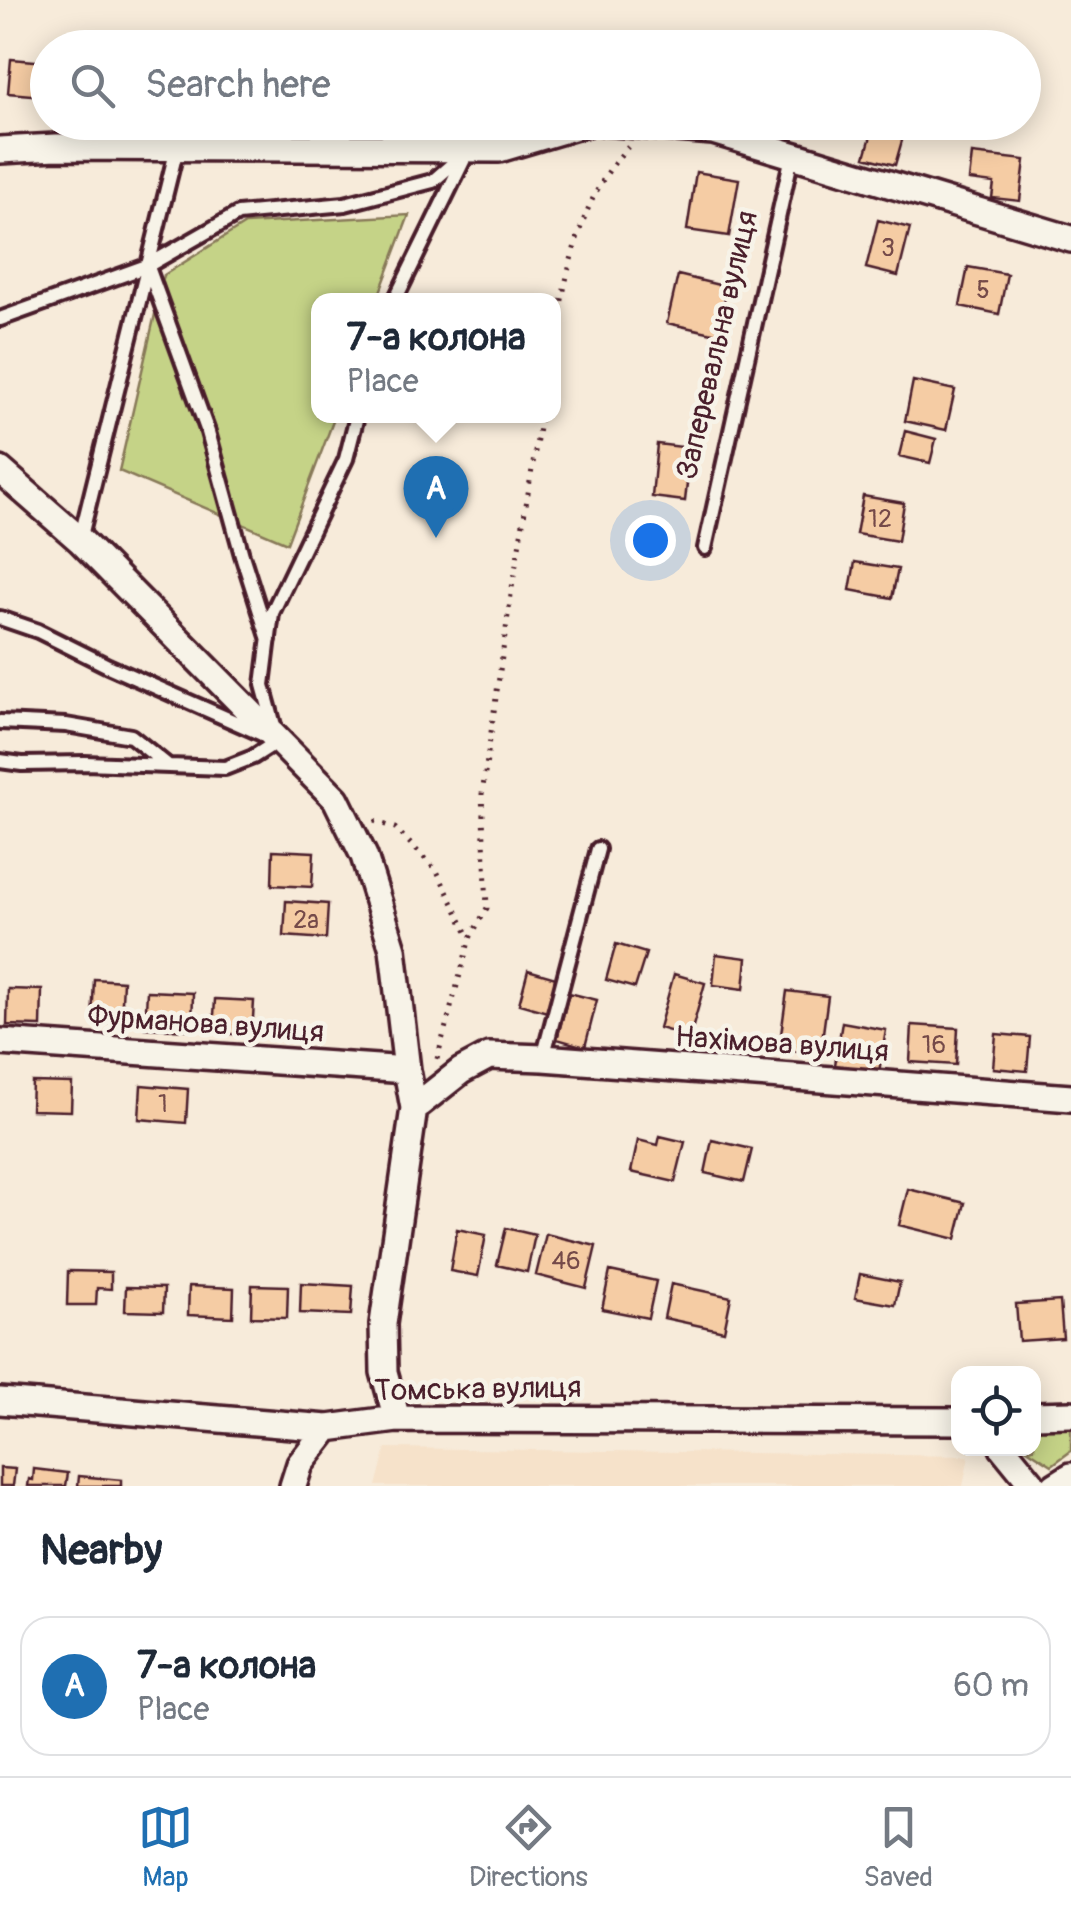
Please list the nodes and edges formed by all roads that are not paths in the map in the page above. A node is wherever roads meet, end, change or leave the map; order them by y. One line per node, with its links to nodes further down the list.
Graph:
1 (527, 140): 4 (street)
2 (741, 140): 6 (street)
3 (177, 148): 4 (street); 5 (street); 8 (lane)
4 (469, 148): 8 (lane); 9 (lane)
5 (0, 150)
6 (792, 156): 7 (street); 14 (lane, Заперевальна вулиця)
7 (1071, 239)
8 (148, 266): 10 (lane); 13 (lane); 16 (lane)
9 (399, 293)
10 (0, 319)
11 (355, 423): 16 (lane)
12 (0, 470): 13 (street)
13 (80, 540): 18 (street)
14 (704, 548)
15 (0, 618): 18 (lane)
16 (269, 640): 18 (lane)
17 (0, 722): 20 (lane)
18 (278, 741): 20 (lane); 24 (street)
19 (0, 761): 20 (lane)
20 (167, 765)
21 (598, 850): 23 (lane)
22 (0, 1042): 24 (street, Фурманова вулиця)
23 (543, 1058): 25 (street, Нахімова вулиця); 26 (street, Нахімова вулиця)
24 (407, 1070): 26 (street)
25 (1071, 1098)
26 (414, 1108): 30 (street)
27 (0, 1401): 32 (street, Томська вулиця)
28 (1071, 1414): 29 (street)
29 (1041, 1415)
30 (397, 1419): 31 (street, Томська вулиця); 32 (street, Томська вулиця)
31 (951, 1421)
32 (328, 1428): 35 (street)
33 (1010, 1456): 36 (street)
34 (1071, 1476): 37 (street)
35 (292, 1486)
36 (1034, 1486)
37 (1054, 1486)

